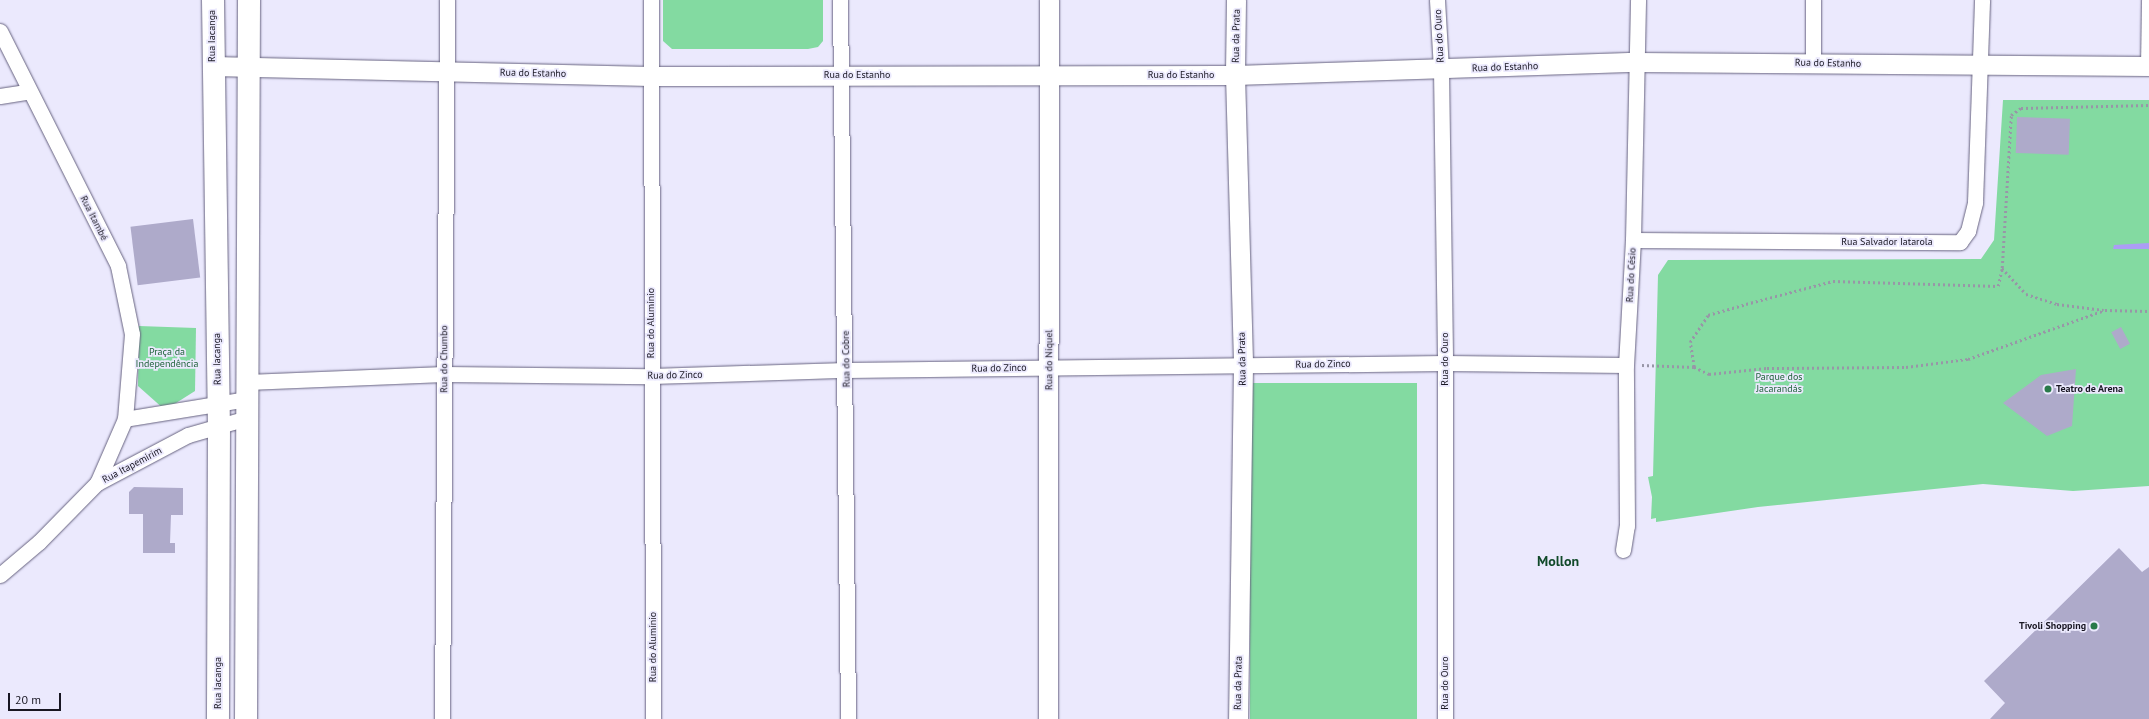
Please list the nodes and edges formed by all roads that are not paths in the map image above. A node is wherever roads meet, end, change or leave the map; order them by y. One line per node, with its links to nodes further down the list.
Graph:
1 (213, 0): 17 (main road, Rua Iacanga)
2 (249, 0): 18 (main road)
3 (447, 0): 21 (street, Rua do Chumbo)
4 (651, 0): 25 (street, Rua do Alumínio)
5 (840, 0): 23 (street, Rua do Cobre)
6 (1049, 0): 24 (street, Rua do Níquel)
7 (1236, 0): 22 (street, Rua da Prata)
8 (1437, 0): 20 (street, Rua do Ouro)
9 (1638, 0): 14 (street, Rua do Césio)
10 (1813, 0): 15 (street)
11 (1982, 0): 16 (street)
12 (2149, 0): 19 (street)
13 (0, 31): 26 (street, Rua Itambé)
14 (1636, 62): 15 (street, Rua do Estanho); 20 (street, Rua do Estanho); 28 (street, Rua do Césio)
15 (1813, 63): 16 (street, Rua do Estanho)
16 (1981, 65): 19 (street, Rua do Estanho); 28 (street, Rua Salvador Iatarola)
17 (212, 66): 18 (street, Rua do Estanho); 32 (main road, Rua Iacanga)
18 (248, 66): 21 (street, Rua do Estanho); 37 (main road)
19 (2148, 66)
20 (1441, 69): 22 (street, Rua do Estanho); 29 (street, Rua do Ouro)
21 (445, 71): 25 (street, Rua do Estanho); 35 (street, Rua do Chumbo)
22 (1235, 74): 24 (street, Rua do Estanho); 30 (street, Rua da Prata)
23 (839, 75): 24 (street, Rua do Estanho); 25 (street, Rua do Estanho); 34 (street, Rua do Cobre)
24 (1049, 75): 33 (street, Rua do Níquel)
25 (650, 76): 36 (street, Rua do Alumínio)
26 (30, 91): 27 (street); 39 (street, Rua Itambé)
27 (0, 96)
28 (1633, 240): 31 (street, Rua do Césio)
29 (1445, 362): 30 (street, Rua do Zinco); 31 (street, Rua do Zinco); 50 (street, Rua do Ouro)
30 (1242, 365): 33 (street, Rua do Zinco); 49 (street, Rua da Prata)
31 (1626, 365): 41 (street, Rua do Césio)
32 (218, 368): 37 (main road); 38 (main road, Rua Iacanga)
33 (1049, 368): 34 (street, Rua do Zinco); 48 (street, Rua do Níquel)
34 (846, 370): 36 (street, Rua do Zinco); 47 (street, Rua do Cobre)
35 (444, 374): 36 (street, Rua do Zinco); 37 (street, Rua Itapemirim); 45 (street, Rua do Chumbo)
36 (651, 376): 46 (street, Rua do Alumínio)
37 (247, 400): 38 (street, Rua Itapemirim); 38 (street, Rua Itapemirim); 44 (main road)
38 (218, 416): 39 (street, Rua Itapemirim); 40 (street, Rua Itapemirim); 43 (main road, Rua Iacanga)
39 (125, 419): 40 (street, Rua Itambé)
40 (97, 483): 42 (street, Rua Itapemirim)
41 (1623, 550)
42 (0, 575)
43 (218, 719)
44 (246, 719)
45 (442, 719)
46 (653, 719)
47 (848, 719)
48 (1048, 719)
49 (1238, 719)
50 (1445, 719)

